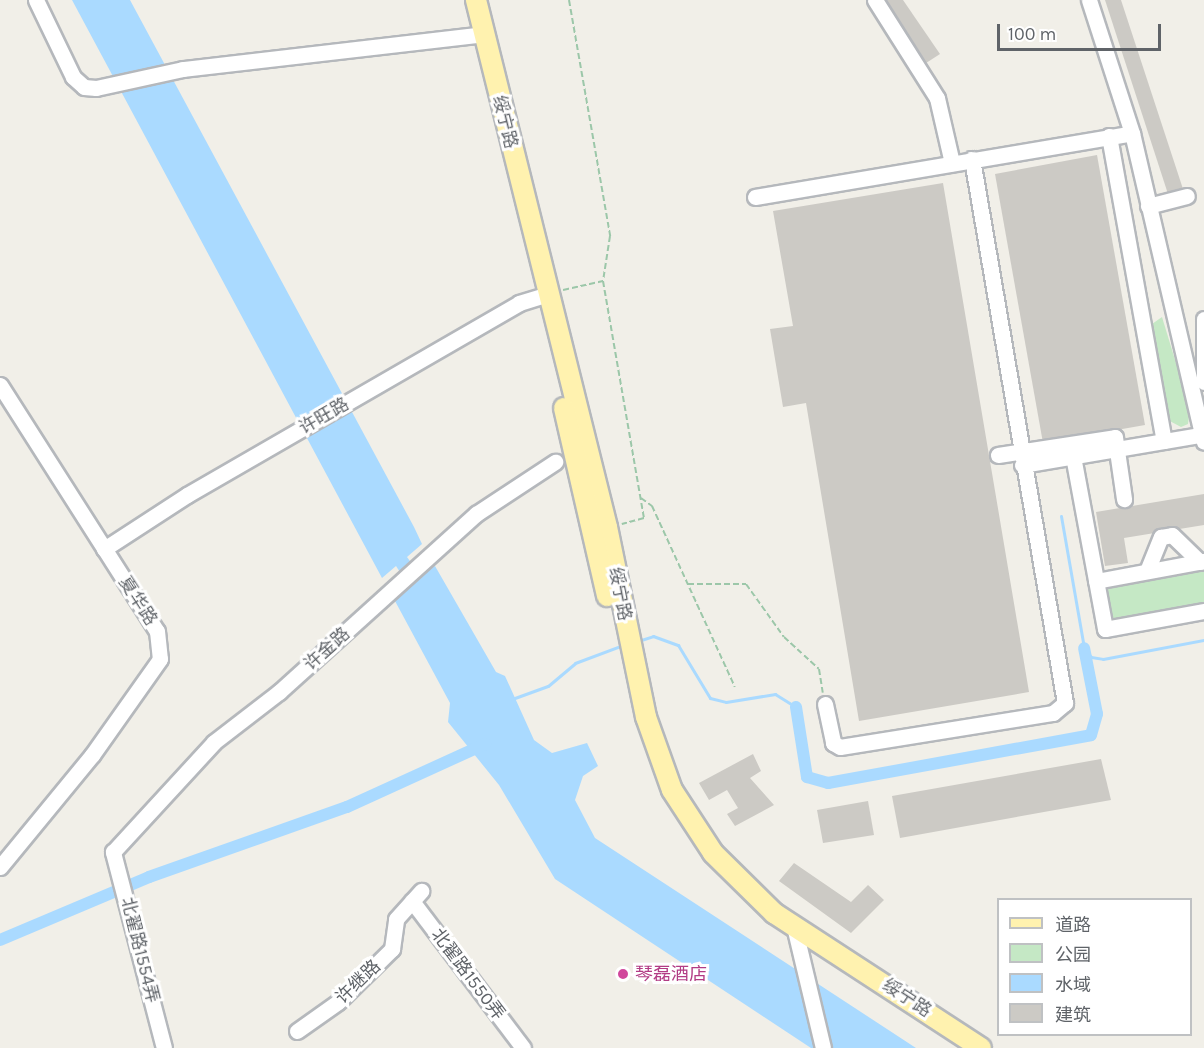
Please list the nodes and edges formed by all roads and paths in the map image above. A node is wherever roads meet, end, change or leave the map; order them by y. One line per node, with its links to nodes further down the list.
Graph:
1 (36, 0): 7 (street)
2 (465, 0): 7 (main road, 绥宁路)
3 (476, 0): 7 (main road, 绥宁路)
4 (569, 0): 15 (path)
5 (875, 0): 11 (street)
6 (1089, 0): 8 (street)
7 (478, 35): 16 (main road, 绥宁路)
8 (1132, 133): 9 (street); 14 (street)
9 (1109, 136): 10 (street); 21 (street)
10 (972, 159): 11 (street); 25 (street)
11 (952, 163): 13 (street)
12 (1187, 196): 14 (street)
13 (755, 197)
14 (1148, 206): 20 (street)
15 (603, 281): 16 (path); 27 (path)
16 (543, 295): 29 (main road, 绥宁路); 30 (street, 许旺路); 36 (main road, 绥宁路)
17 (1204, 319): 18 (street)
18 (1204, 382)
19 (0, 385): 30 (street, 夏华路)
20 (1202, 439): 21 (street)
21 (1164, 441): 22 (street)
22 (1117, 449): 24 (street); 25 (street); 28 (street)
23 (998, 456): 25 (street)
24 (1073, 456): 25 (street); 33 (street)
25 (1021, 458): 38 (street)
26 (555, 462): 39 (street, 许金路)
27 (640, 497): 29 (path); 34 (path)
28 (1124, 499)
29 (607, 527): 36 (main road, 绥宁路)
30 (105, 549): 40 (street, 夏华路)
31 (1202, 562): 32 (street); 32 (street)
32 (1147, 571): 33 (street)
33 (1096, 581): 35 (street)
34 (688, 584): 37 (path); 38 (path)
35 (1204, 611)
36 (617, 616): 42 (main road, 绥宁路)
37 (735, 687)
38 (825, 704)
39 (113, 852): 44 (street, 北翟路1554弄)
40 (0, 867)
41 (416, 896): 43 (street, 许继路); 45 (street, 北翟路1550弄)
42 (795, 934): 46 (street); 47 (main road, 绥宁路); 48 (main road, 绥宁路)
43 (297, 1031)
44 (164, 1048)
45 (523, 1048)
46 (823, 1048)
47 (963, 1048)
48 (981, 1048)

